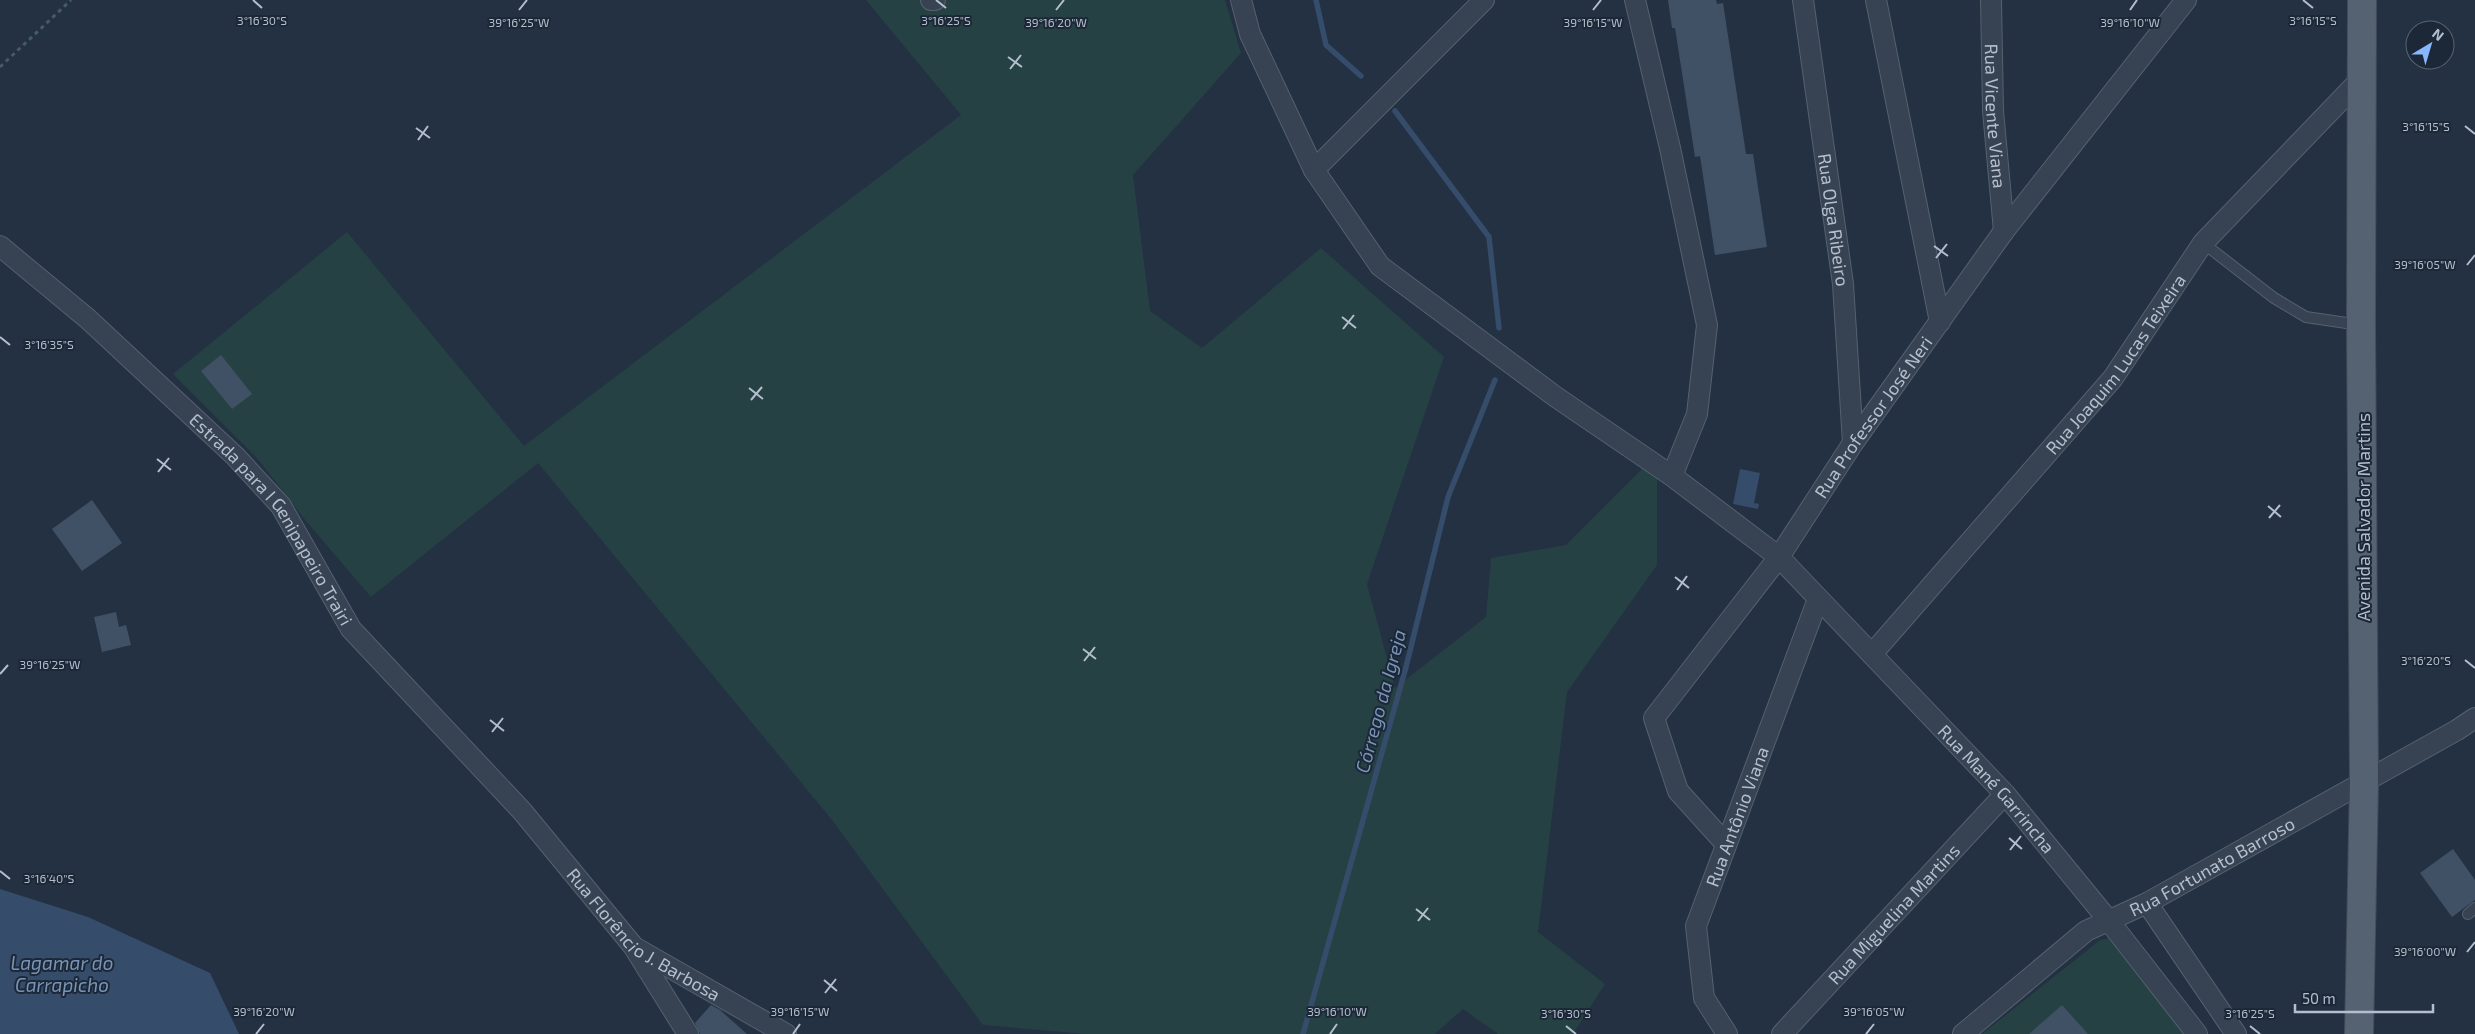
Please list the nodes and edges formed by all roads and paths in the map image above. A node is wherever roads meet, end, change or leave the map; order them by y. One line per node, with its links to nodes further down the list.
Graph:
1 (71, 0): 12 (path)
2 (931, 0): 3 (street)
3 (935, 0)
4 (1241, 0): 14 (street, Rua Mané Garrincha)
5 (1484, 0): 14 (street)
6 (1635, 0): 21 (street)
7 (1804, 0): 20 (street, Rua Olga Ribeiro)
8 (1876, 0): 18 (street)
9 (1991, 0): 15 (street, Rua Vicente Viana)
10 (2186, 0): 15 (street, Rua Professor José Neri)
11 (2362, 0): 13 (main road, Avenida Salvador Martins)
12 (0, 67)
13 (2362, 78): 16 (street, Rua Joaquim Lucas Teixeira); 19 (main road, Avenida Salvador Martins)
14 (1314, 170): 21 (street, Rua Mané Garrincha)
15 (2004, 231): 18 (street, Rua Professor José Neri)
16 (2203, 243): 19 (lane); 24 (street, Rua Joaquim Lucas Teixeira)
17 (0, 246): 28 (street, Estrada para I Genipapeiro Trairi)
18 (1940, 322): 20 (street, Rua Professor José Neri)
19 (2361, 325): 26 (main road, Avenida Salvador Martins)
20 (1853, 443): 22 (street, Rua Professor José Neri)
21 (1672, 476): 22 (street, Rua Mané Garrincha)
22 (1779, 557): 23 (street, Rua Mané Garrincha); 29 (street, Rua Professor José Neri)
23 (1818, 599): 24 (street, Rua Mané Garrincha); 29 (street, Rua Antônio Viana)
24 (1872, 654): 27 (street, Rua Mané Garrincha)
25 (2475, 718): 26 (street, Rua Fortunato Barroso)
26 (2364, 782): 30 (street, Rua Fortunato Barroso); 40 (main road, Avenida Salvador Martins)
27 (2004, 794): 31 (street, Rua Mané Garrincha); 36 (street, Rua Miguelina Martins)
28 (522, 811): 32 (street, Rua Florêncio J. Barbosa)
29 (1726, 844): 35 (street, Rua Antônio Viana)
30 (2147, 903): 31 (street, Rua Fortunato Barroso); 39 (street)
31 (2109, 921): 37 (street, Rua Fortunato Barroso); 38 (street, Rua Mané Garrincha)
32 (634, 947): 33 (street); 34 (street, Rua Florêncio J. Barbosa)
33 (688, 1034)
34 (786, 1034)
35 (1727, 1034)
36 (1782, 1034)
37 (1963, 1034)
38 (2198, 1034)
39 (2236, 1034)
40 (2359, 1034)

